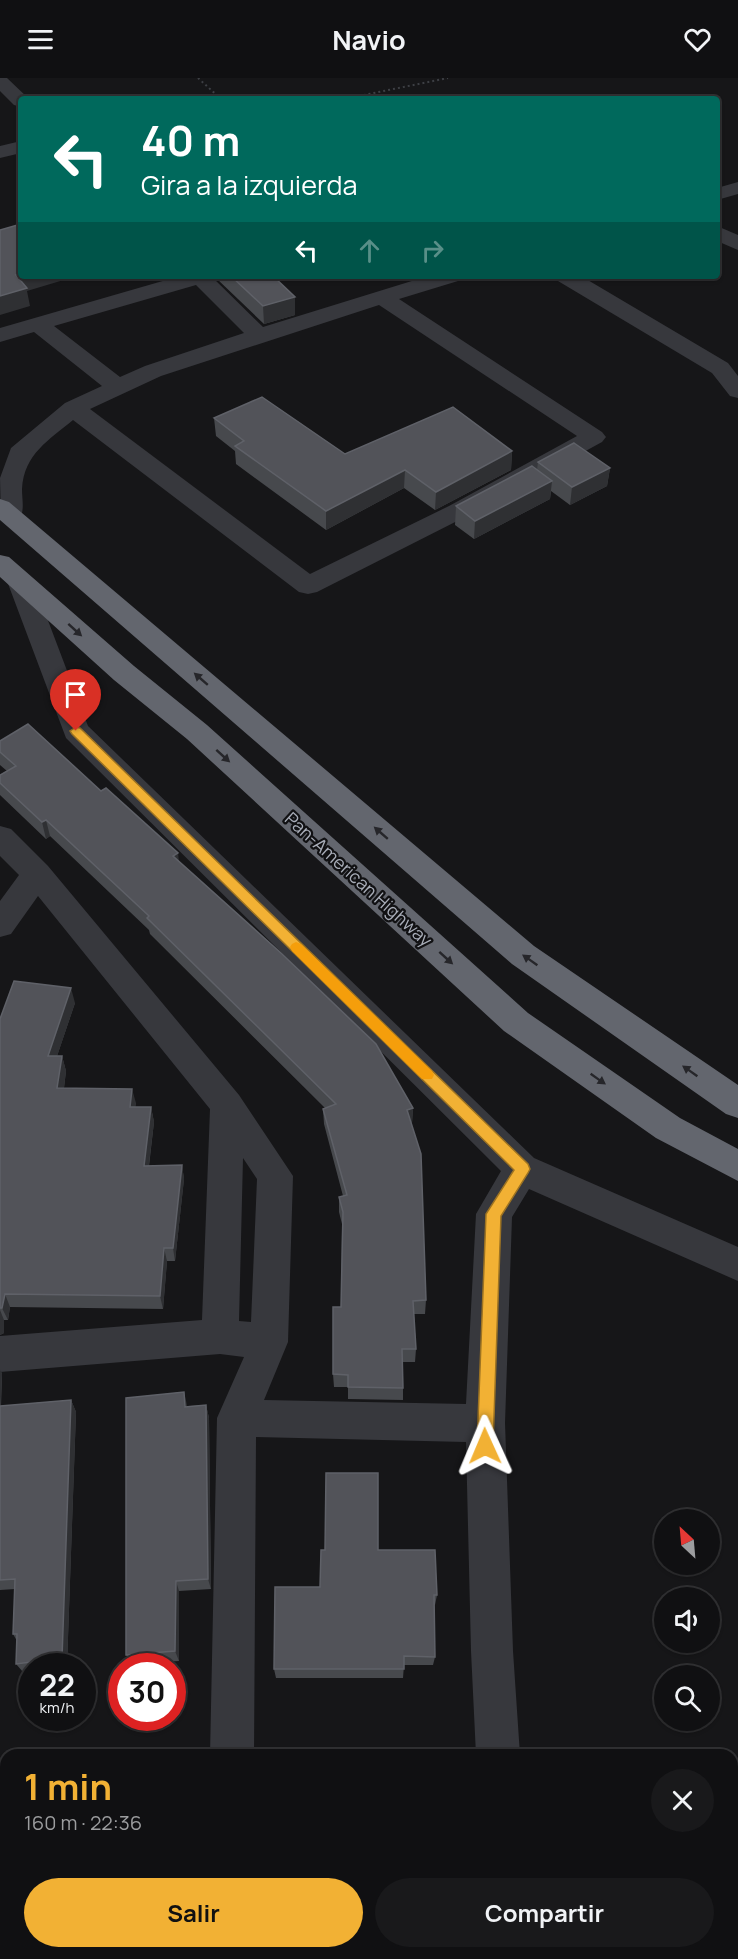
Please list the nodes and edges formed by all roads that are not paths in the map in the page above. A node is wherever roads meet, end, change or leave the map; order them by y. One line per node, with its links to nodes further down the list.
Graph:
1 (0, 81): 2 (street)
2 (18, 98)
3 (18, 148): 4 (street)
4 (0, 152)
5 (738, 188): 6 (street)
6 (720, 193)
7 (720, 234): 8 (street)
8 (738, 244)
9 (190, 279): 15 (street)
10 (203, 279): 17 (street)
11 (426, 279): 13 (street)
12 (571, 279): 19 (street)
13 (402, 282): 14 (street)
14 (382, 297): 17 (street); 20 (street)
15 (37, 324): 16 (street); 18 (street)
16 (0, 335)
17 (259, 335): 18 (street)
18 (118, 387): 20 (street)
19 (738, 391)
20 (73, 408): 21 (street)
21 (5, 511): 26 (highway, one-way to 21)
22 (10, 572): 28 (highway, Pan-American Highway, one-way to 28); 29 (street)
23 (0, 837): 24 (street)
24 (37, 874): 25 (street); 27 (street)
25 (0, 925)
26 (738, 1104)
27 (227, 1105): 31 (street); 32 (street)
28 (738, 1166)
29 (522, 1169): 30 (street); 35 (street)
30 (738, 1264)
31 (220, 1336): 32 (street); 33 (street)
32 (269, 1342): 34 (street)
33 (0, 1354)
34 (237, 1418): 35 (street); 36 (street)
35 (484, 1423): 37 (street)
36 (232, 1749)
37 (498, 1749)

